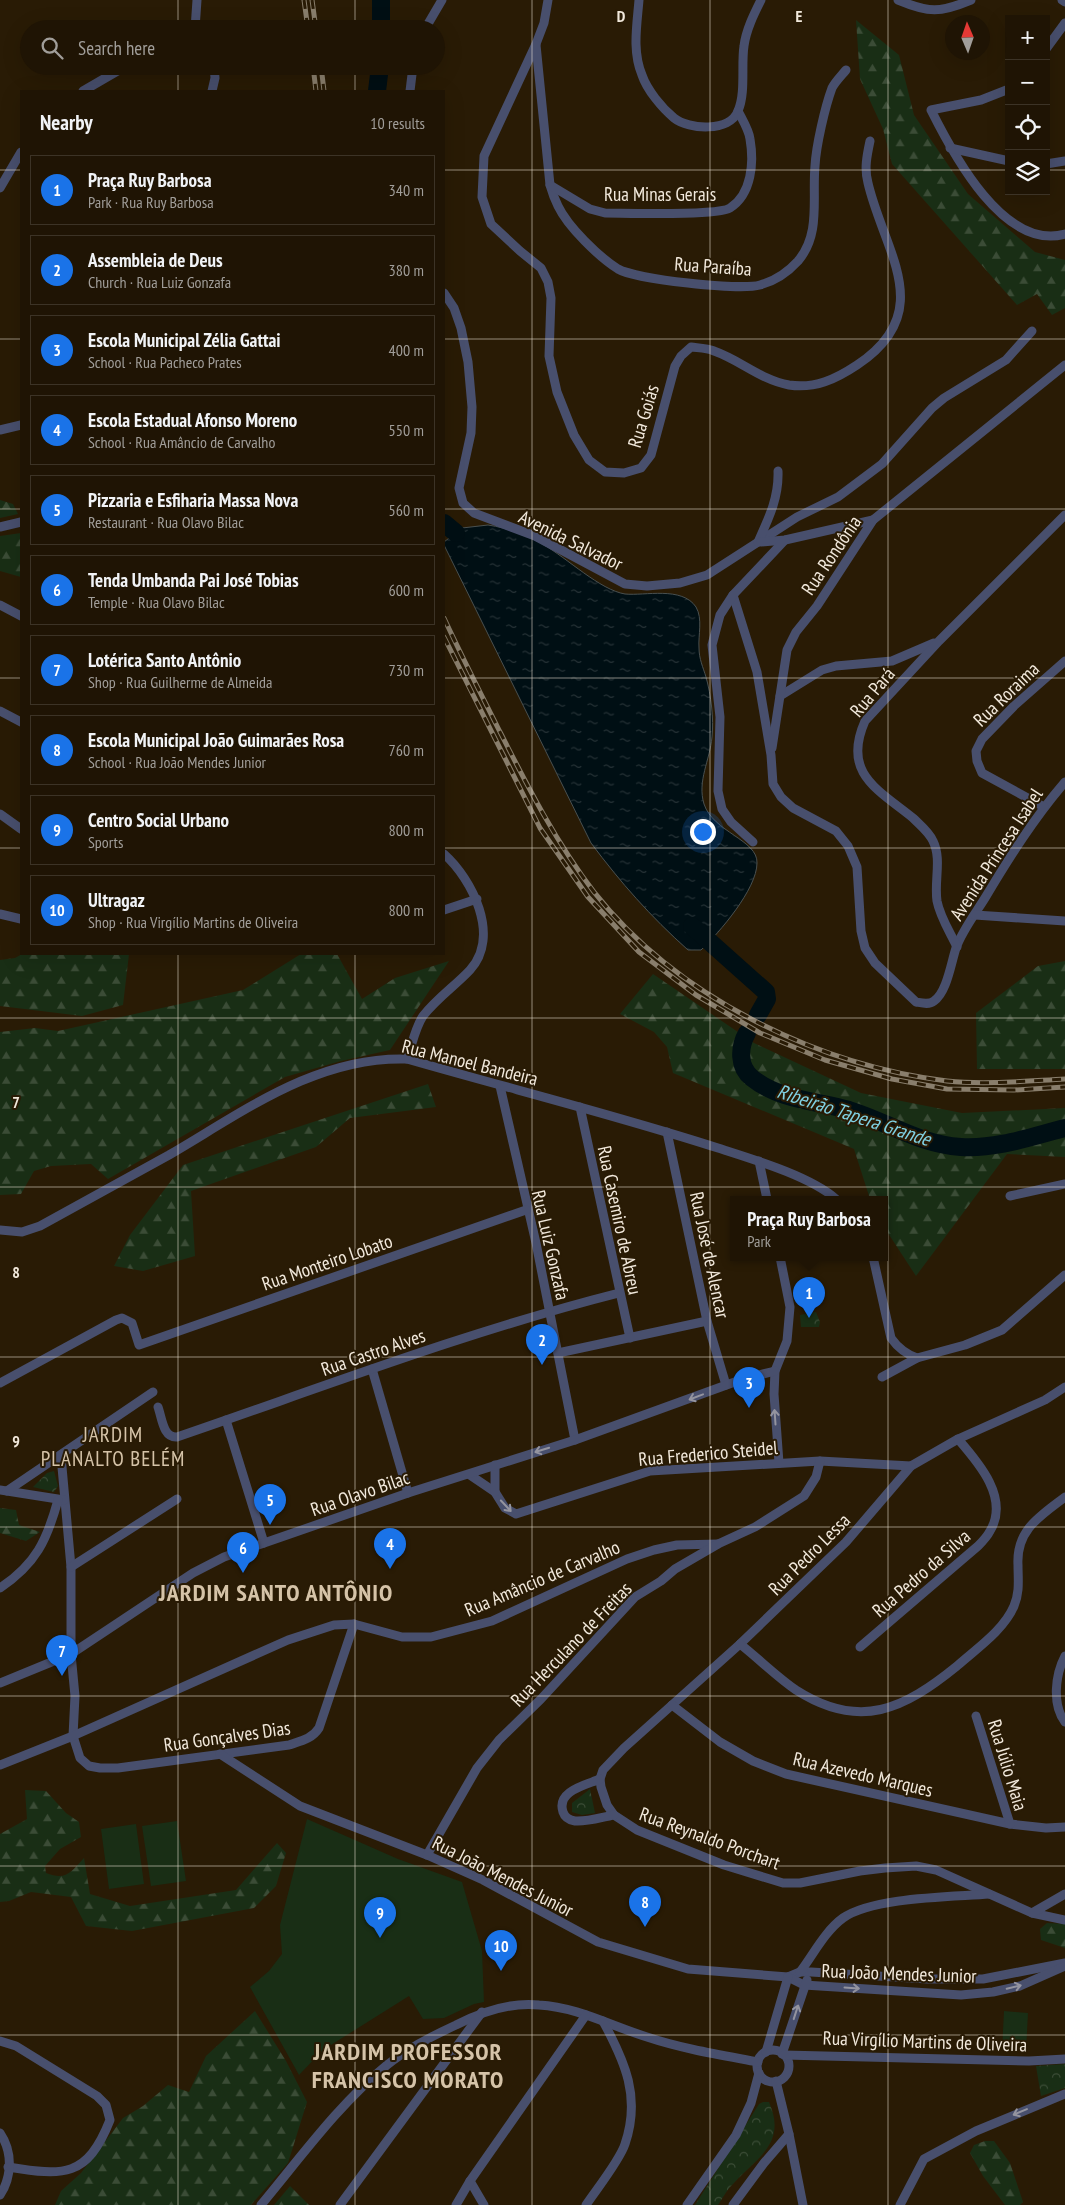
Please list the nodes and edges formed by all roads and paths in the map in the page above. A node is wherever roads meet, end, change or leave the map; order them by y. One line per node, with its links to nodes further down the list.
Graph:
1 (197, 0): 8 (street)
2 (442, 0): 9 (street)
3 (548, 0): 11 (street)
4 (639, 0): 21 (street)
5 (760, 0): 21 (street)
6 (902, 0): 7 (street)
7 (971, 0)
8 (196, 20)
9 (430, 20)
10 (1065, 23): 12 (street)
11 (536, 44): 22 (street, Rua Goiás); 28 (street, Rua Paraíba)
12 (1050, 44)
13 (846, 70): 28 (street, Rua Paraíba)
14 (110, 75): 17 (street)
15 (215, 75): 18 (street)
16 (412, 75): 19 (street)
17 (84, 90)
18 (212, 90)
19 (410, 90)
20 (1005, 91): 23 (street)
21 (738, 111): 28 (street, Rua Minas Gerais)
22 (870, 141)
23 (950, 148): 25 (street); 30 (street)
24 (20, 154): 29 (street)
25 (1005, 160)
26 (1065, 161): 27 (street)
27 (1050, 163)
28 (550, 185)
29 (0, 188)
30 (1065, 234)
31 (445, 294): 42 (street, Avenida Salvador)
32 (1032, 331): 42 (street)
33 (1065, 365): 38 (street, Rua Rondônia)
34 (20, 425): 35 (street)
35 (0, 430)
36 (778, 471): 42 (street)
37 (1065, 515): 46 (street, Rua Pará)
38 (874, 520): 41 (street, Avenida Salvador); 48 (street, Rua Rondônia)
39 (20, 522): 40 (street)
40 (0, 527)
41 (785, 540): 42 (street, Avenida Salvador); 43 (street)
42 (758, 542)
43 (733, 595): 51 (street, Rua Rondônia); 56 (street)
44 (0, 605): 45 (street)
45 (20, 615)
46 (939, 640): 48 (street); 64 (street, Rua Pará)
47 (1065, 661): 53 (street, Rua Roraima)
48 (780, 696): 51 (street, Rua Rondônia)
49 (0, 711): 50 (street)
50 (20, 721)
51 (771, 754): 64 (street, Rua Rondônia)
52 (1065, 782): 53 (street, Avenida Princesa Isabel)
53 (1044, 807): 61 (street, Avenida Princesa Isabel)
54 (0, 814): 55 (street)
55 (20, 828)
56 (753, 842)
57 (445, 855): 58 (street)
58 (477, 899): 59 (street); 65 (street)
59 (445, 910)
60 (0, 914): 62 (street)
61 (975, 915): 63 (street); 64 (street, Avenida Princesa Isabel)
62 (20, 919)
63 (1065, 921)
64 (957, 946)
65 (407, 1059): 66 (street, Rua Manoel Bandeira); 75 (street, Rua Manoel Bandeira)
66 (500, 1086): 67 (street, Rua Manoel Bandeira); 74 (street, Rua Luiz Gonzafa)
67 (580, 1108): 68 (street, Rua Manoel Bandeira); 79 (street, Rua Casemiro de Abreu)
68 (667, 1132): 69 (street, Rua Manoel Bandeira); 81 (street, Rua José de Alencar)
69 (759, 1161): 71 (street); 72 (street, Rua Manoel Bandeira)
70 (1065, 1184): 73 (street)
71 (766, 1196)
72 (833, 1196)
73 (1010, 1196)
74 (526, 1210): 80 (street, Rua Luiz Gonzafa); 88 (street, Rua Monteiro Lobato)
75 (0, 1230)
76 (781, 1261): 86 (street)
77 (874, 1261): 84 (street)
78 (1065, 1275): 84 (street)
79 (619, 1293): 80 (street, Rua Castro Alves); 82 (street, Rua Casemiro de Abreu)
80 (549, 1310): 83 (street, Rua Luiz Gonzafa); 85 (street, Rua Castro Alves)
81 (707, 1321): 82 (street); 89 (street, Rua José de Alencar)
82 (630, 1338): 83 (street)
83 (558, 1353): 95 (street, Rua Luiz Gonzafa)
84 (917, 1358): 87 (street)
85 (372, 1369): 93 (street, Rua Castro Alves); 104 (street)
86 (775, 1371): 89 (street, Rua Olavo Bilac); 98 (street, one-way to 86)
87 (882, 1377)
88 (0, 1383)
89 (726, 1385): 95 (street, Rua Olavo Bilac, one-way to 95)
90 (1065, 1387): 94 (street, Rua Pedro Lessa)
91 (153, 1392): 96 (street)
92 (158, 1407): 93 (street, Rua Castro Alves)
93 (226, 1420): 108 (street)
94 (958, 1439): 100 (street, Rua Pedro Lessa); 114 (street, Rua Pedro da Silva)
95 (575, 1440): 99 (street, Rua Olavo Bilac, one-way to 99)
96 (61, 1456): 102 (street); 107 (street, Rua Gonçalves Dias)
97 (820, 1461): 98 (street, Rua Frederico Steidel); 100 (street, Rua Frederico Steidel); 109 (street, Rua Herculano de Freitas)
98 (779, 1463): 103 (street, Rua Frederico Steidel, one-way to 98)
99 (495, 1465): 101 (street, Rua Olavo Bilac); 103 (street)
100 (911, 1466): 113 (street, Rua Pedro Lessa)
101 (470, 1475): 103 (street, Rua Frederico Steidel); 104 (street, Rua Olavo Bilac)
102 (4, 1490): 107 (street)
103 (495, 1492)
104 (408, 1493): 108 (street, Rua Olavo Bilac)
105 (1065, 1498): 113 (street)
106 (176, 1499): 110 (street)
107 (62, 1500): 110 (street, Rua Gonçalves Dias); 111 (street)
108 (264, 1543): 115 (street, Rua Olavo Bilac)
109 (718, 1544): 112 (street, Rua Amâncio de Carvalho); 128 (street, Rua Herculano de Freitas)
110 (71, 1568): 115 (street, Rua Gonçalves Dias)
111 (0, 1588)
112 (354, 1624): 121 (street, Rua Amâncio de Carvalho); 122 (street, Rua Gonçalves Dias)
113 (740, 1644): 118 (street, Rua Pedro Lessa)
114 (860, 1647)
115 (71, 1654): 117 (street, Rua Olavo Bilac); 121 (street, Rua Gonçalves Dias)
116 (1065, 1656): 120 (street)
117 (0, 1683)
118 (672, 1705): 124 (street, Rua Pedro Lessa); 126 (street, Rua Azevedo Marques)
119 (976, 1716): 126 (street, Rua Júlio Maia)
120 (1065, 1722)
121 (74, 1736): 122 (street, Rua Gonçalves Dias); 123 (street, Rua Amâncio de Carvalho)
122 (220, 1754): 128 (street, Rua João Mendes Junior)
123 (0, 1765)
124 (600, 1779): 125 (street, Rua Reynaldo Porchart); 125 (street)
125 (614, 1815): 129 (street, Rua Reynaldo Porchart)
126 (1010, 1824): 127 (street, Rua Azevedo Marques)
127 (1065, 1827)
128 (427, 1855): 136 (street, Rua João Mendes Junior)
129 (992, 1894): 131 (street, Rua Reynaldo Porchart); 134 (street)
130 (1065, 1894): 131 (street)
131 (1032, 1913): 132 (street, Rua Reynaldo Porchart)
132 (1065, 1920)
133 (1065, 1964): 135 (street, Rua João Mendes Junior); 137 (street, Rua João Mendes Junior, one-way to 133)
134 (800, 1972): 135 (street, Rua João Mendes Junior); 136 (street, Rua João Mendes Junior)
135 (811, 1972): 137 (street)
136 (788, 1977): 137 (street, Rua João Mendes Junior); 142 (street)
137 (804, 1985): 143 (street, one-way to 137)
138 (483, 2012): 139 (street); 154 (street); 155 (street)
139 (586, 2015): 140 (street); 152 (street)
140 (603, 2021): 145 (street); 158 (street)
141 (0, 2041): 151 (street)
142 (766, 2052): 143 (street); 145 (street)
143 (783, 2054): 144 (street, Rua Virgílio Martins de Oliveira); 147 (street)
144 (1065, 2060)
145 (758, 2062): 146 (street)
146 (759, 2073): 147 (street); 159 (street)
147 (776, 2081): 149 (street)
148 (1065, 2094): 162 (street, one-way to 162)
149 (789, 2134): 160 (street); 161 (street)
150 (1, 2137): 151 (street)
151 (8, 2166): 153 (street)
152 (470, 2181): 156 (street); 157 (street)
153 (0, 2195)
154 (261, 2205)
155 (340, 2205)
156 (456, 2205)
157 (484, 2205)
158 (586, 2205)
159 (687, 2205)
160 (733, 2205)
161 (803, 2205)
162 (900, 2205)

